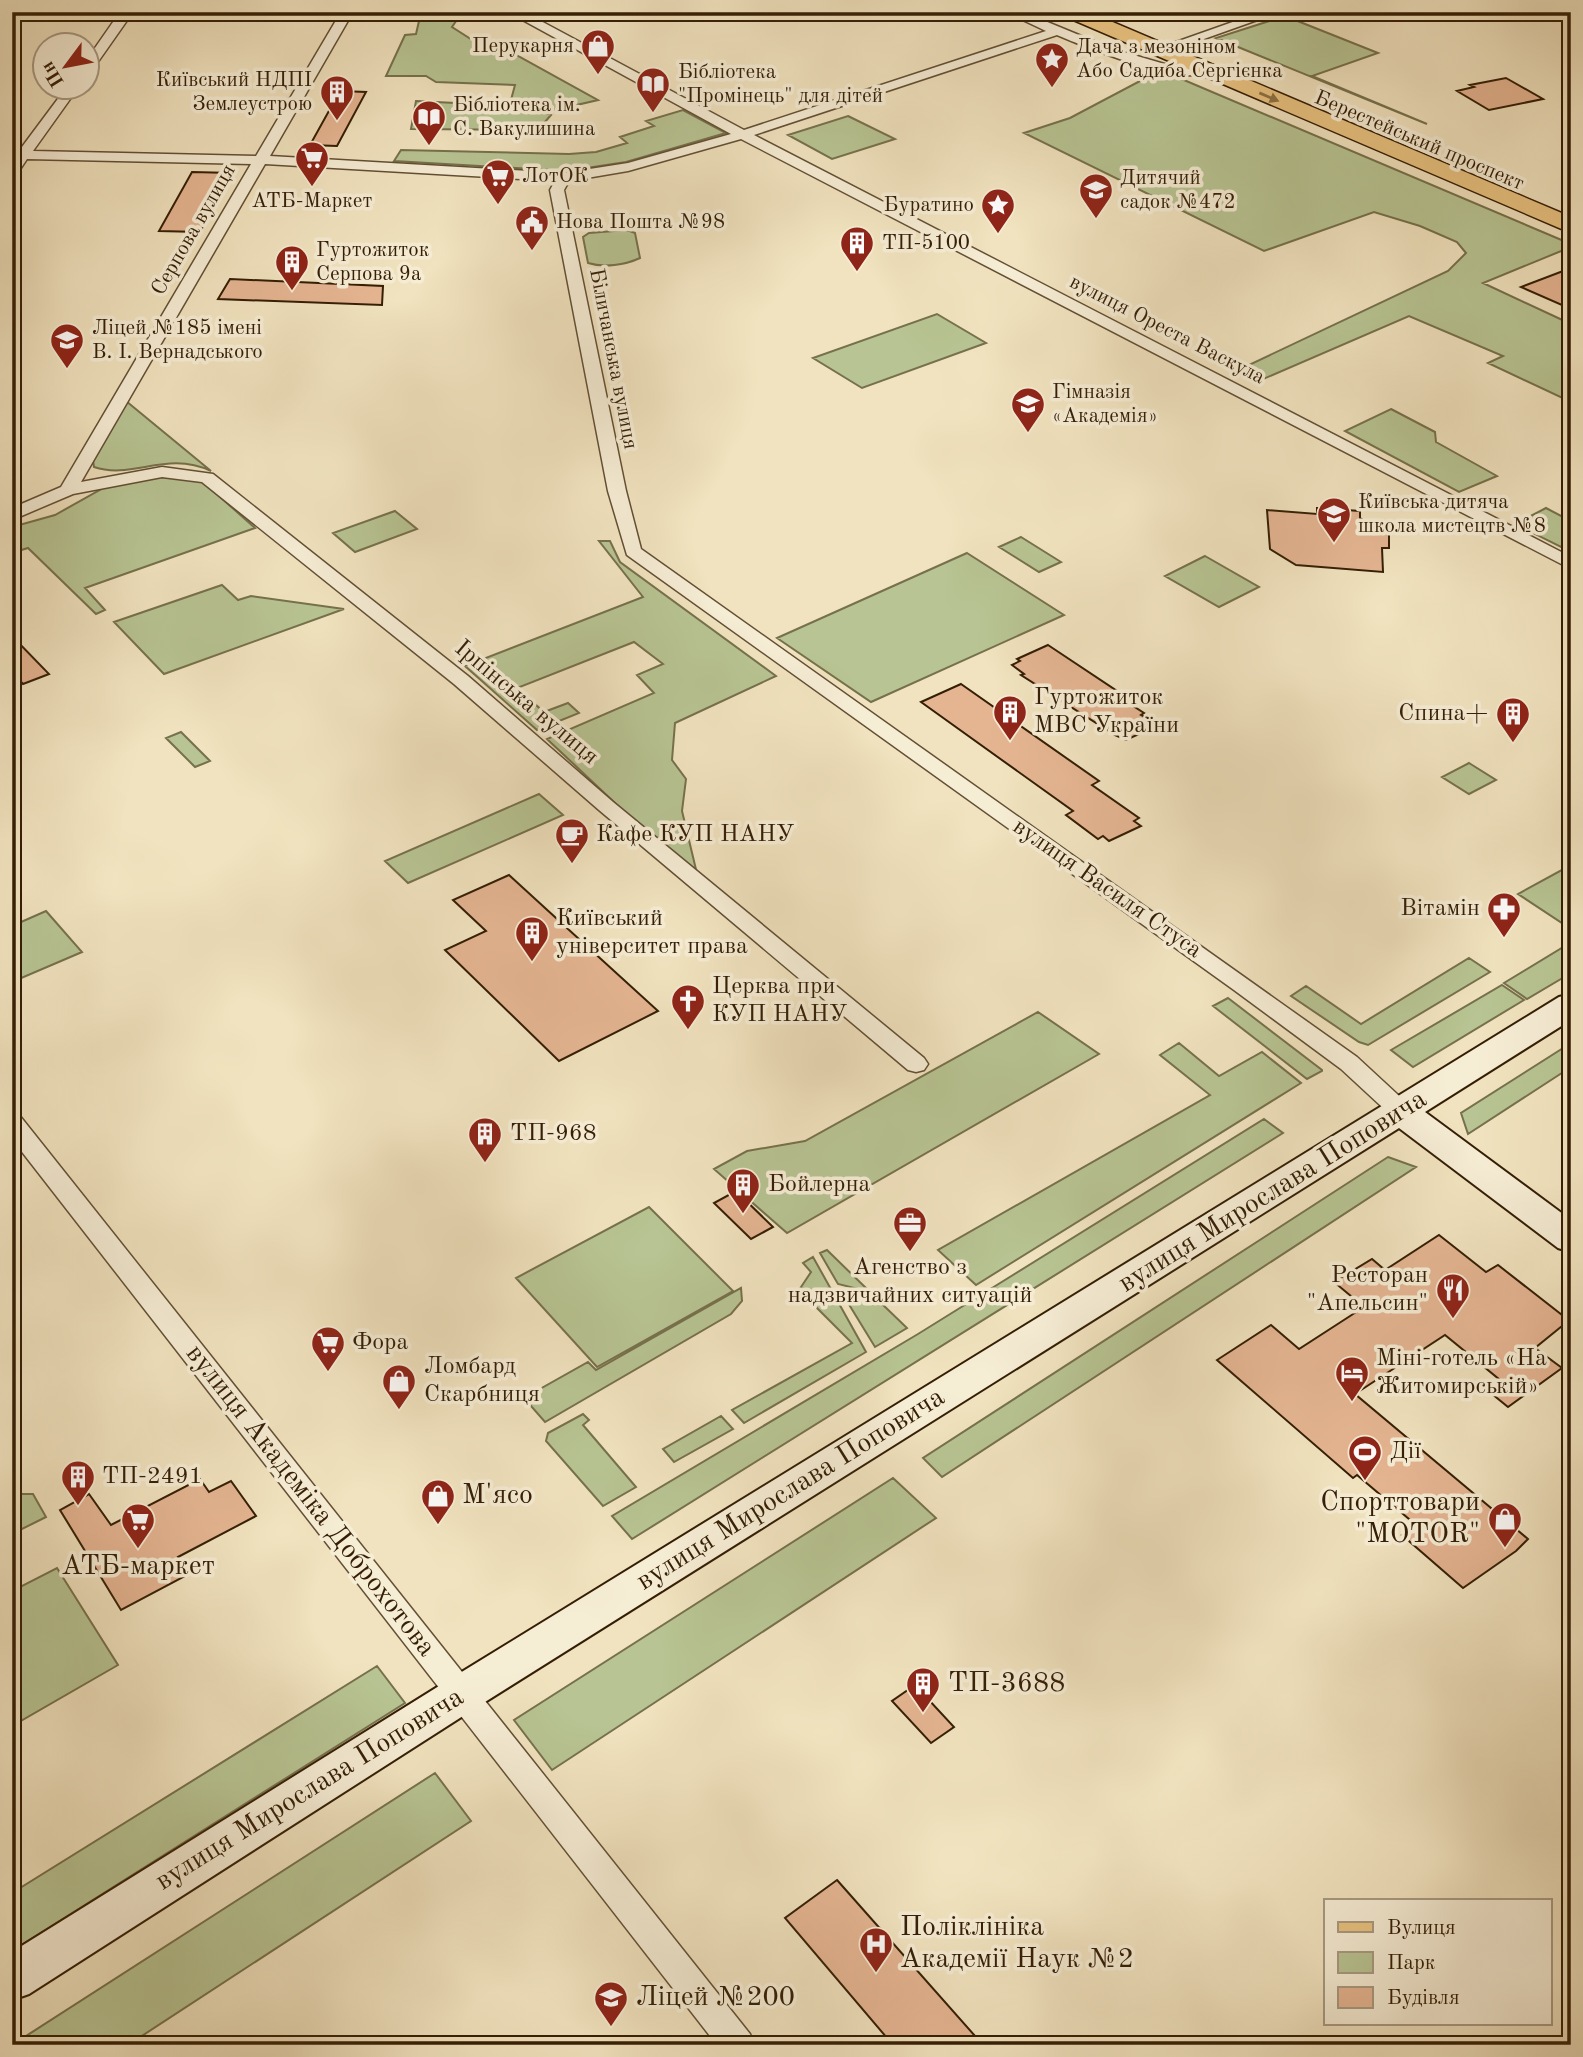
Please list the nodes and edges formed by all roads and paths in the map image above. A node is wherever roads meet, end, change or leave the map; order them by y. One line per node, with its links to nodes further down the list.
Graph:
1 (127, 12): 10 (street)
2 (347, 12): 15 (street, Серпова вулиця)
3 (513, 12): 13 (street)
4 (1012, 12): 8 (street, Берестейський проспект)
5 (1072, 12): 11 (main road, Берестейський проспект)
6 (1112, 12): 9 (main road, Берестейський проспект)
7 (1274, 12): 9 (street)
8 (1057, 31): 11 (street, Берестейський проспект); 13 (street)
9 (1182, 42): 18 (main road, Берестейський проспект)
10 (102, 47)
11 (1208, 70): 19 (main road, Берестейський проспект, one-way to 19)
12 (61, 102): 14 (street)
13 (742, 134): 17 (street); 23 (street, вулиця Ореста Васкула)
14 (18, 155): 15 (street); 16 (street)
15 (261, 160): 17 (street); 20 (street, Серпова вулиця)
16 (12, 171)
17 (565, 177): 22 (street, Біличанська вулиця)
18 (1571, 205)
19 (1571, 226)
20 (68, 490): 21 (street); 25 (street, Ірпінська вулиця)
21 (12, 514)
22 (633, 551): 26 (street, вулиця Василя Стуса)
23 (1571, 564)
24 (1571, 1005): 26 (street, вулиця Мирослава Поповича)
25 (916, 1064)
26 (1402, 1112): 28 (street, вулиця Василя Стуса); 29 (street, вулиця Мирослава Поповича)
27 (12, 1122): 29 (street, вулиця Академіка Доброхотова)
28 (1571, 1239)
29 (462, 1694): 30 (street, вулиця Мирослава Поповича); 31 (street, вулиця Академіка Доброхотова)
30 (12, 1978)
31 (738, 2045)

